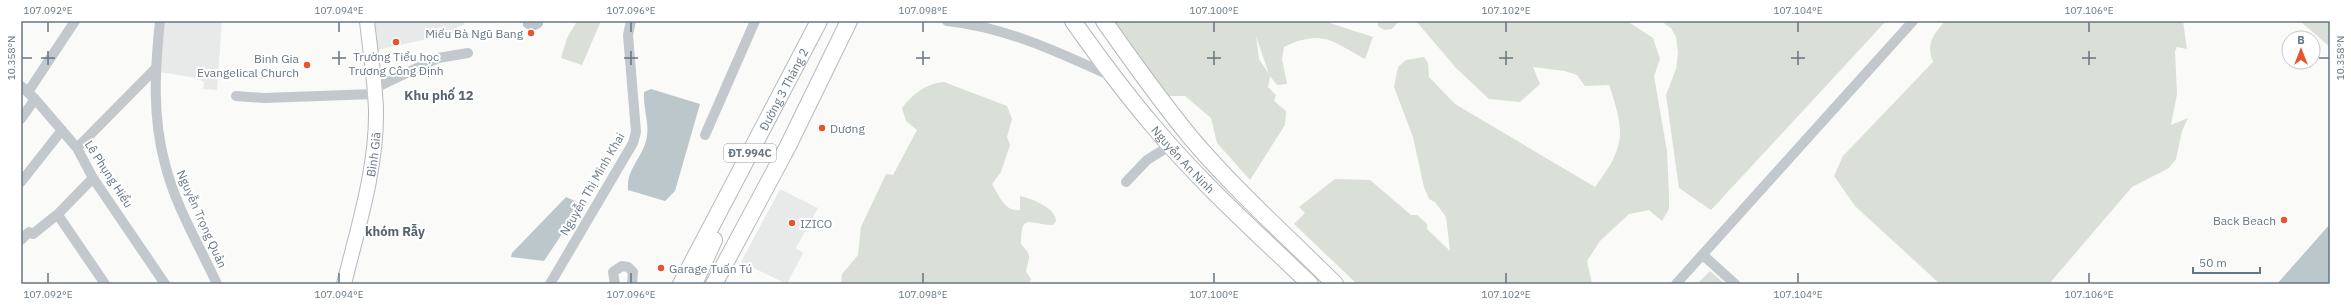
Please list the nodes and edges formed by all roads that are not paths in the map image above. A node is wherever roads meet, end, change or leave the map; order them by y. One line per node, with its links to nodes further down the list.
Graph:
1 (75, 21): 19 (street)
2 (160, 21): 16 (street, Nguyễn Trọng Quản)
3 (367, 21): 20 (street, Bình Giã)
4 (631, 21): 43 (street, Nguyễn Thị Minh Khai)
5 (755, 21): 26 (street)
6 (819, 21): 38 (main road, Đường 3 Tháng 2 / ĐT.994C)
7 (830, 21): 38 (main road, Đường 3 Tháng 2 / ĐT.994C)
8 (849, 21): 45 (main road, ĐT.994C)
9 (857, 21): 46 (main road, ĐT.994C)
10 (947, 21): 17 (street)
11 (1073, 21): 17 (main road, Nguyễn An Ninh)
12 (1104, 21): 15 (main road, Nguyễn An Ninh)
13 (1913, 21): 36 (street)
14 (468, 53): 20 (street)
15 (1136, 66): 17 (main road); 18 (main road, Nguyễn An Ninh)
16 (155, 68): 28 (street); 41 (street, Nguyễn Trọng Quản)
17 (1112, 77): 23 (main road, Nguyễn An Ninh)
18 (1150, 86): 23 (main road); 32 (main road, Nguyễn An Ninh)
19 (24, 89): 22 (street, Lê Phụng Hiểu)
20 (374, 92): 21 (street); 42 (street, Bình Giã)
21 (236, 96)
22 (35, 99): 24 (street); 25 (street, Lê Phụng Hiểu)
23 (1134, 101): 27 (main road, Nguyễn An Ninh)
24 (21, 119)
25 (62, 130): 28 (street, Lê Phụng Hiểu); 30 (street)
26 (705, 135)
27 (1171, 145): 31 (street); 34 (main road, Nguyễn An Ninh)
28 (77, 148): 29 (street, Lê Phụng Hiểu)
29 (93, 178): 35 (street); 40 (street, Lê Phụng Hiểu)
30 (21, 182)
31 (1126, 182)
32 (1255, 206): 34 (main road); 48 (main road, Nguyễn An Ninh)
33 (60, 218): 39 (street)
34 (1244, 220): 47 (main road, Nguyễn An Ninh)
35 (21, 240)
36 (1703, 256): 49 (street); 50 (street)
37 (613, 281): 44 (street)
38 (687, 283)
39 (105, 284)
40 (165, 284)
41 (217, 284)
42 (344, 284)
43 (550, 284)
44 (632, 284)
45 (714, 284)
46 (722, 284)
47 (1310, 284)
48 (1336, 284)
49 (1676, 284)
50 (1735, 284)

